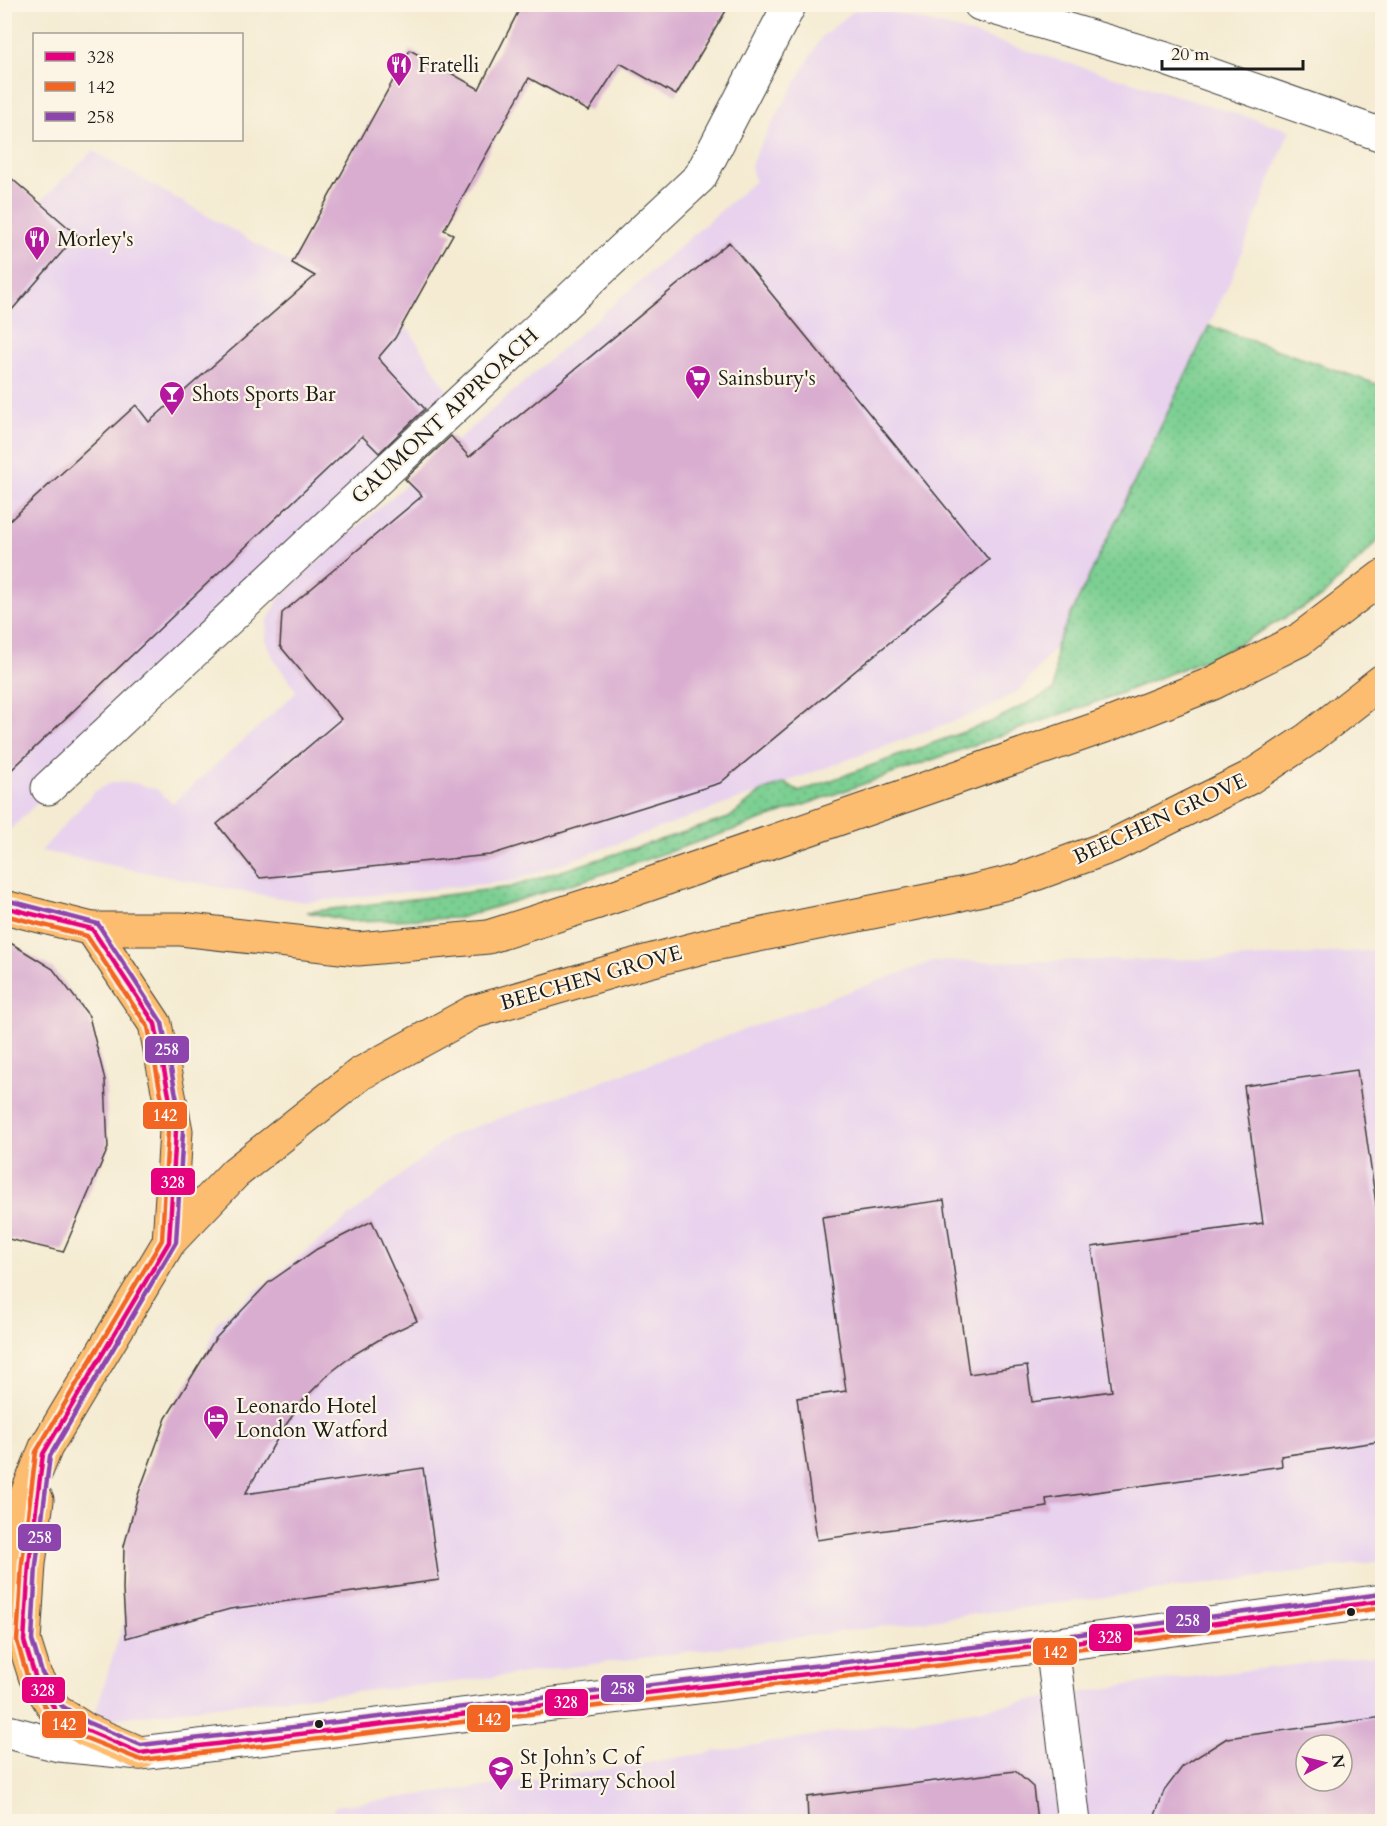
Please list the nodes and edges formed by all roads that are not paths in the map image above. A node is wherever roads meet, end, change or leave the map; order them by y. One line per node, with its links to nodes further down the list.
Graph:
1 (790, 4): 6 (street, GAUMONT APPROACH)
2 (980, 4): 3 (street)
3 (1383, 135)
4 (1383, 577): 8 (main road)
5 (1383, 681): 9 (main road, BEECHEN GROVE)
6 (48, 788)
7 (4, 907): 8 (main road)
8 (92, 929): 9 (main road)
9 (169, 1242): 10 (main road, BEECHEN GROVE)
10 (43, 1454): 11 (main road, BEECHEN GROVE); 15 (main road)
11 (4, 1551)
12 (1383, 1601): 13 (street)
13 (1052, 1645): 15 (street); 16 (street)
14 (4, 1731): 15 (street)
15 (140, 1753)
16 (1074, 1821)

